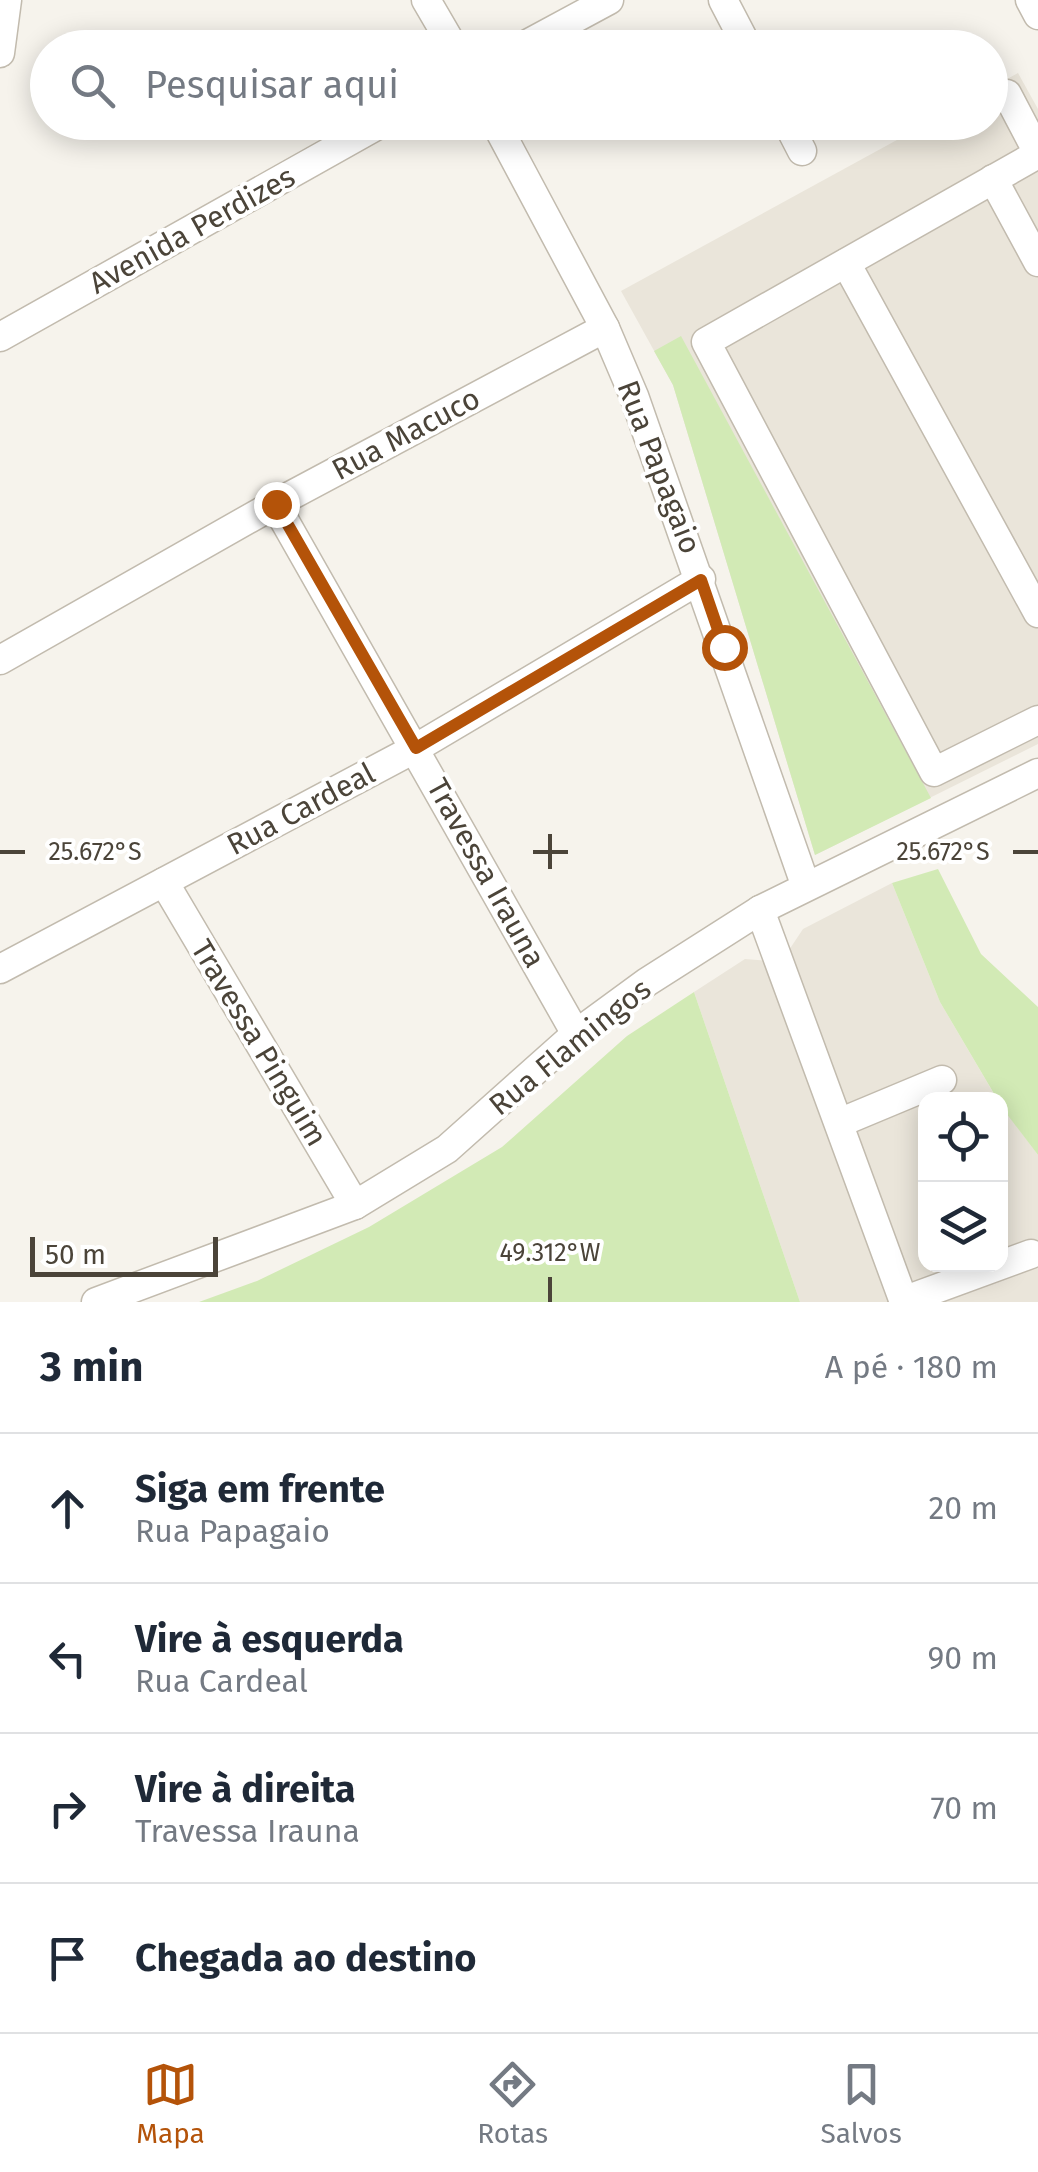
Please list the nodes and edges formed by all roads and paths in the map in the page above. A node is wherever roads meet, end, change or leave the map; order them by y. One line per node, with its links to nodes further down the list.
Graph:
1 (426, 0): 7 (street)
2 (609, 0): 8 (street)
3 (723, 0): 9 (street)
4 (1030, 0): 6 (street)
5 (11, 2): 10 (street)
6 (1038, 15)
7 (444, 30)
8 (553, 30)
9 (739, 30)
10 (0, 53)
11 (1008, 98): 16 (street)
12 (351, 140): 21 (street, Avenida Perdizes)
13 (505, 140): 20 (street, Rua Papagaio)
14 (796, 140): 15 (street)
15 (802, 152)
16 (1038, 154): 17 (street)
17 (994, 179): 18 (street); 19 (street)
18 (1038, 262)
19 (846, 263): 24 (street); 26 (street)
20 (604, 328): 22 (street, Rua Macuco); 23 (street, Rua Papagaio)
21 (0, 337)
22 (276, 504): 25 (street, Rua Macuco); 27 (street, Travessa Irauna)
23 (701, 580): 27 (street, Rua Cardeal); 30 (street, Rua Papagaio)
24 (1038, 613)
25 (0, 660)
26 (1038, 720)
27 (416, 748): 29 (street, Rua Cardeal); 33 (street, Travessa Irauna)
28 (1038, 773): 30 (street, Rua Flamingos)
29 (164, 882): 32 (street, Rua Cardeal); 36 (street, Travessa Pinguim)
30 (805, 884): 31 (street, Rua Flamingos)
31 (760, 910): 33 (street, Rua Flamingos); 35 (street)
32 (0, 969)
33 (576, 1034): 36 (street, Rua Flamingos)
34 (942, 1080): 35 (street)
35 (839, 1123): 38 (street)
36 (354, 1205): 39 (street, Rua Flamingos)
37 (1031, 1254): 38 (street)
38 (904, 1301)
39 (96, 1302)

